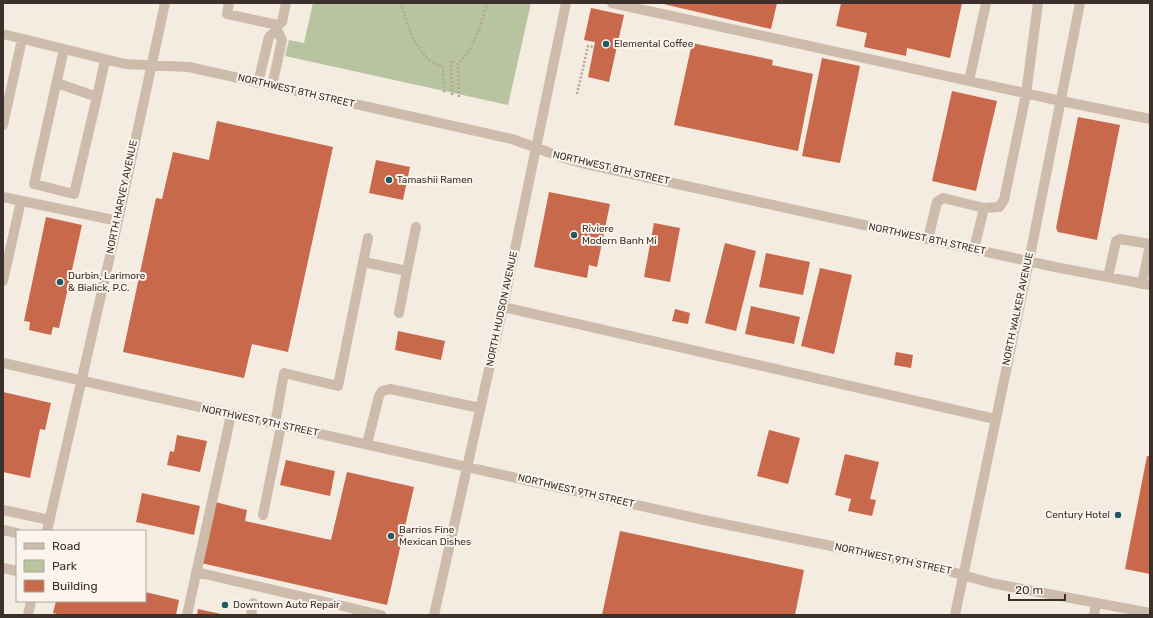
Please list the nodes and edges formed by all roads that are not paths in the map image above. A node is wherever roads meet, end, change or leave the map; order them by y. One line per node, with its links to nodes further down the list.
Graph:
1 (165, 3): 14 (street, NORTH HARVEY AVENUE)
2 (229, 3): 9 (street)
3 (286, 3): 9 (street)
4 (566, 3): 24 (street, NORTH HUDSON AVENUE)
5 (612, 3): 15 (street)
6 (986, 3): 15 (street)
7 (1038, 3): 19 (street)
8 (1080, 3): 21 (street, NORTH WALKER AVENUE)
9 (278, 28): 17 (street); 18 (street)
10 (3, 34): 11 (street, NORTHWEST 8TH STREET)
11 (22, 39): 12 (street, NORTHWEST 8TH STREET); 23 (street)
12 (64, 49): 13 (street, NORTHWEST 8TH STREET); 16 (street)
13 (105, 60): 14 (street, NORTHWEST 8TH STREET); 20 (street)
14 (151, 65): 17 (street, NORTHWEST 8TH STREET); 28 (street, NORTH HARVEY AVENUE)
15 (969, 82): 19 (street)
16 (57, 83): 20 (street); 20 (street)
17 (258, 83): 18 (street, NORTHWEST 8TH STREET)
18 (272, 86): 24 (street, NORTHWEST 8TH STREET)
19 (1026, 94): 21 (street); 27 (street)
20 (96, 97)
21 (1061, 102): 22 (street); 34 (street, NORTH WALKER AVENUE)
22 (1150, 119)
23 (3, 125)
24 (536, 148): 31 (street, NORTHWEST 8TH STREET); 40 (street, NORTH HUDSON AVENUE)
25 (3, 197): 26 (street)
26 (21, 201): 28 (street); 38 (street)
27 (984, 208): 31 (street); 33 (street)
28 (118, 221): 43 (street, NORTH HARVEY AVENUE)
29 (416, 227): 36 (street)
30 (368, 238): 35 (street)
31 (928, 239): 33 (street, NORTHWEST 8TH STREET)
32 (1150, 245): 37 (street); 39 (street)
33 (974, 249): 34 (street, NORTHWEST 8TH STREET)
34 (1029, 261): 37 (street, NORTHWEST 8TH STREET); 46 (street, NORTH WALKER AVENUE)
35 (364, 262): 36 (street); 47 (street)
36 (407, 271): 41 (street)
37 (1108, 277): 39 (street, NORTHWEST 8TH STREET)
38 (3, 282)
39 (1146, 284)
40 (503, 307): 44 (street, NORTH HUDSON AVENUE); 46 (street)
41 (399, 313)
42 (3, 363): 43 (street, NORTHWEST 9TH STREET)
43 (81, 380): 45 (street, NORTHWEST 9TH STREET); 52 (street, NORTH HARVEY AVENUE)
44 (480, 408): 48 (street); 49 (street, NORTH HUDSON AVENUE)
45 (231, 415): 47 (street, NORTHWEST 9TH STREET); 58 (street)
46 (995, 418): 59 (street, NORTH WALKER AVENUE)
47 (278, 425): 48 (street, NORTHWEST 9TH STREET); 51 (street)
48 (368, 444): 49 (street, NORTHWEST 9TH STREET)
49 (467, 466): 59 (street, NORTHWEST 9TH STREET); 69 (street, NORTH HUDSON AVENUE)
50 (3, 510): 52 (street)
51 (263, 515)
52 (50, 520): 54 (street, NORTH HARVEY AVENUE)
53 (3, 530): 55 (street)
54 (47, 530)
55 (16, 533)
56 (3, 568): 57 (street)
57 (16, 571)
58 (196, 572): 63 (street); 66 (street)
59 (963, 575): 62 (street, NORTHWEST 9TH STREET); 70 (street, NORTH WALKER AVENUE)
60 (32, 602): 65 (street)
61 (253, 603): 67 (street)
62 (1096, 603): 64 (street, NORTHWEST 9TH STREET); 71 (street)
63 (336, 610): 68 (street)
64 (1150, 613)
65 (28, 615)
66 (187, 615)
67 (251, 615)
68 (382, 615)
69 (434, 615)
70 (954, 615)
71 (1094, 615)

